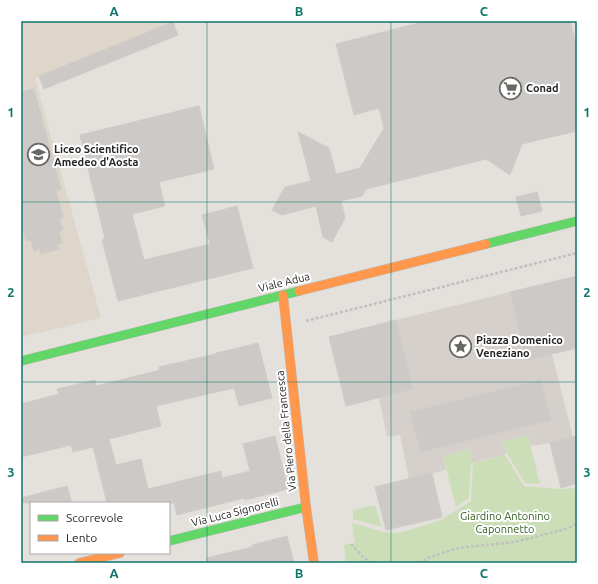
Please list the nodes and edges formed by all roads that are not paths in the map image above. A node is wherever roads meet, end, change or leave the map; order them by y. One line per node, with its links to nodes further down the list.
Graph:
1 (577, 221): 2 (main road, Viale Adua)
2 (283, 295): 3 (main road, Viale Adua); 4 (main road, Via Piero della Francesca)
3 (21, 361)
4 (306, 507): 5 (main road, Via Luca Signorelli); 8 (main road, Via Piero della Francesca)
5 (170, 541)
6 (116, 554): 7 (main road)
7 (79, 563)
8 (314, 563)

